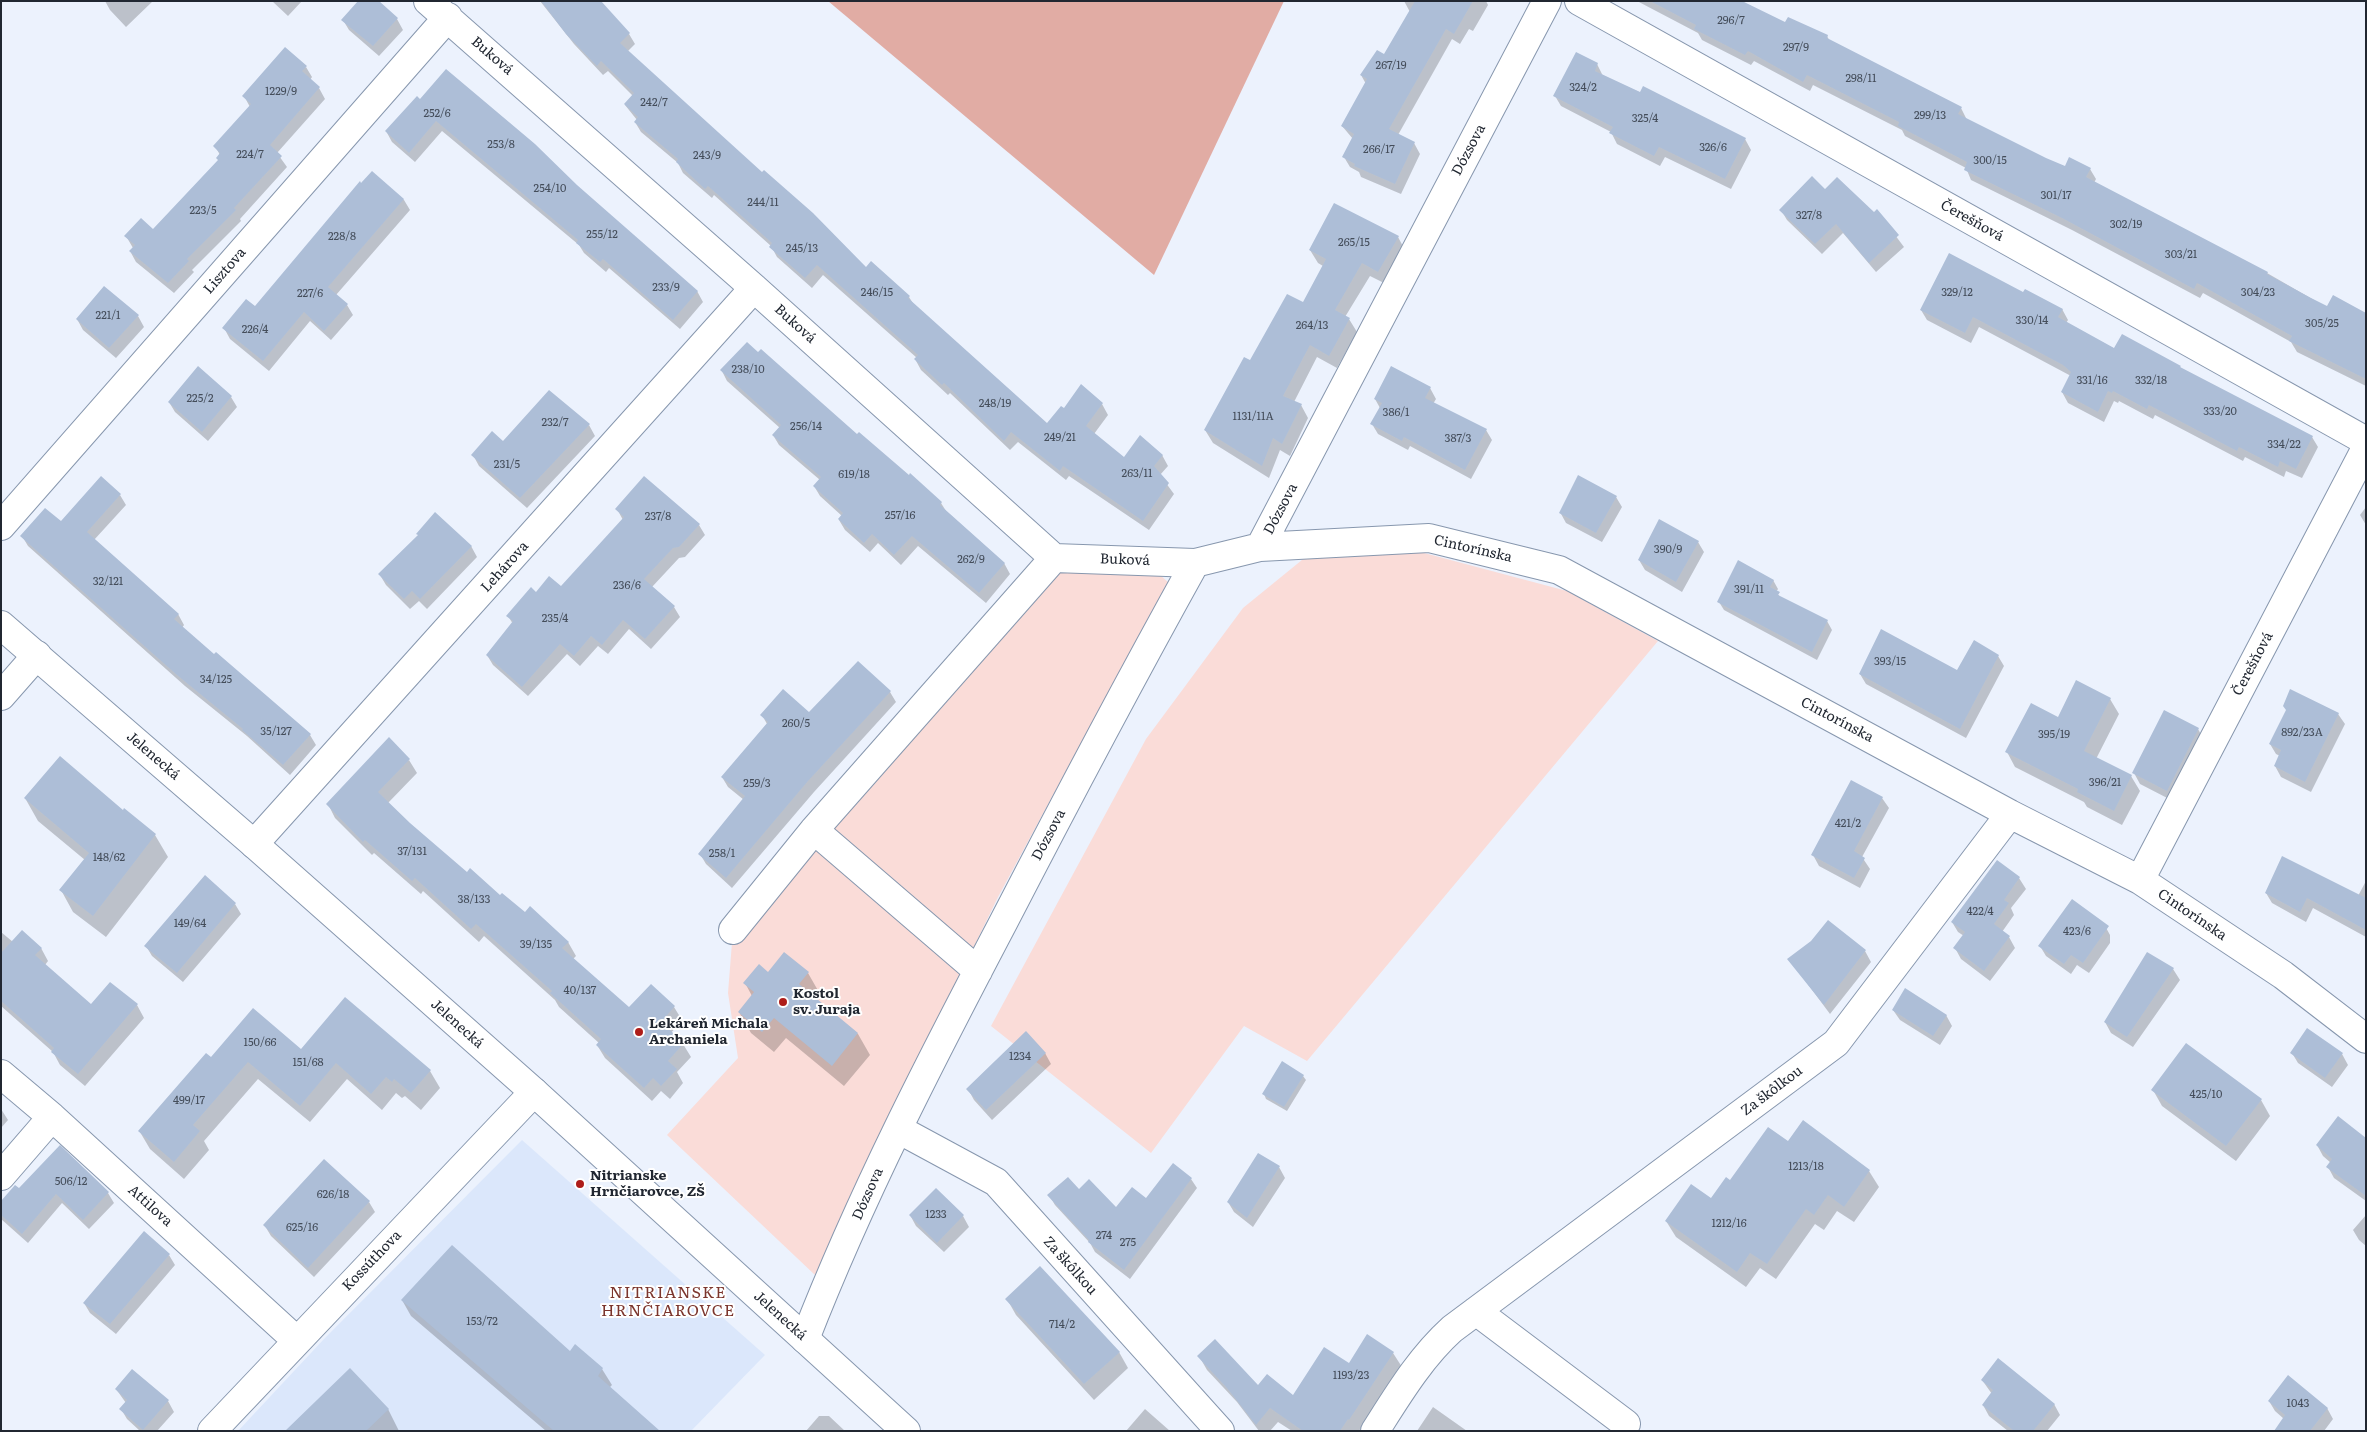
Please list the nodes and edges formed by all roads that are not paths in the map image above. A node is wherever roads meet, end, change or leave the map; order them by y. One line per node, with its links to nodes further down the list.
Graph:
1 (1547, 1): 8 (street, Dózsova)
2 (1578, 1): 5 (street, Čerešňová)
3 (438, 9): 4 (street, Buková); 7 (street, Lisztova)
4 (754, 288): 9 (street, Buková); 16 (street, Lehárova)
5 (2366, 441)
6 (2366, 448): 17 (street, Čerešňová)
7 (1, 526)
8 (1260, 547): 10 (street, Dózsova); 14 (street, Cintorínska)
9 (1054, 558): 10 (street, Buková); 15 (street)
10 (1195, 563): 19 (street, Dózsova)
11 (1, 625): 12 (street, Jelenecká)
12 (36, 655): 13 (street); 16 (street, Jelenecká)
13 (1, 696)
14 (2010, 814): 17 (street, Cintorínska); 26 (street, Za škôlkou)
15 (814, 830): 18 (street); 19 (street)
16 (254, 844): 22 (street, Jelenecká)
17 (2140, 880): 20 (street, Cintorínska)
18 (733, 930)
19 (978, 971): 24 (street, Dózsova)
20 (2366, 1039)
21 (1, 1074): 23 (street, Attilova)
22 (534, 1092): 27 (street, Jelenecká); 28 (street, Kossúthova)
23 (52, 1117): 25 (street); 28 (street, Attilova)
24 (898, 1129): 27 (street, Dózsova); 32 (street, Za škôlkou)
25 (1, 1176)
26 (1476, 1311): 29 (street); 33 (street, Za škôlkou)
27 (806, 1339): 31 (street, Jelenecká)
28 (296, 1340): 30 (street, Kossúthova)
29 (1626, 1424)
30 (212, 1431)
31 (906, 1431)
32 (1220, 1431)
33 (1375, 1431)

